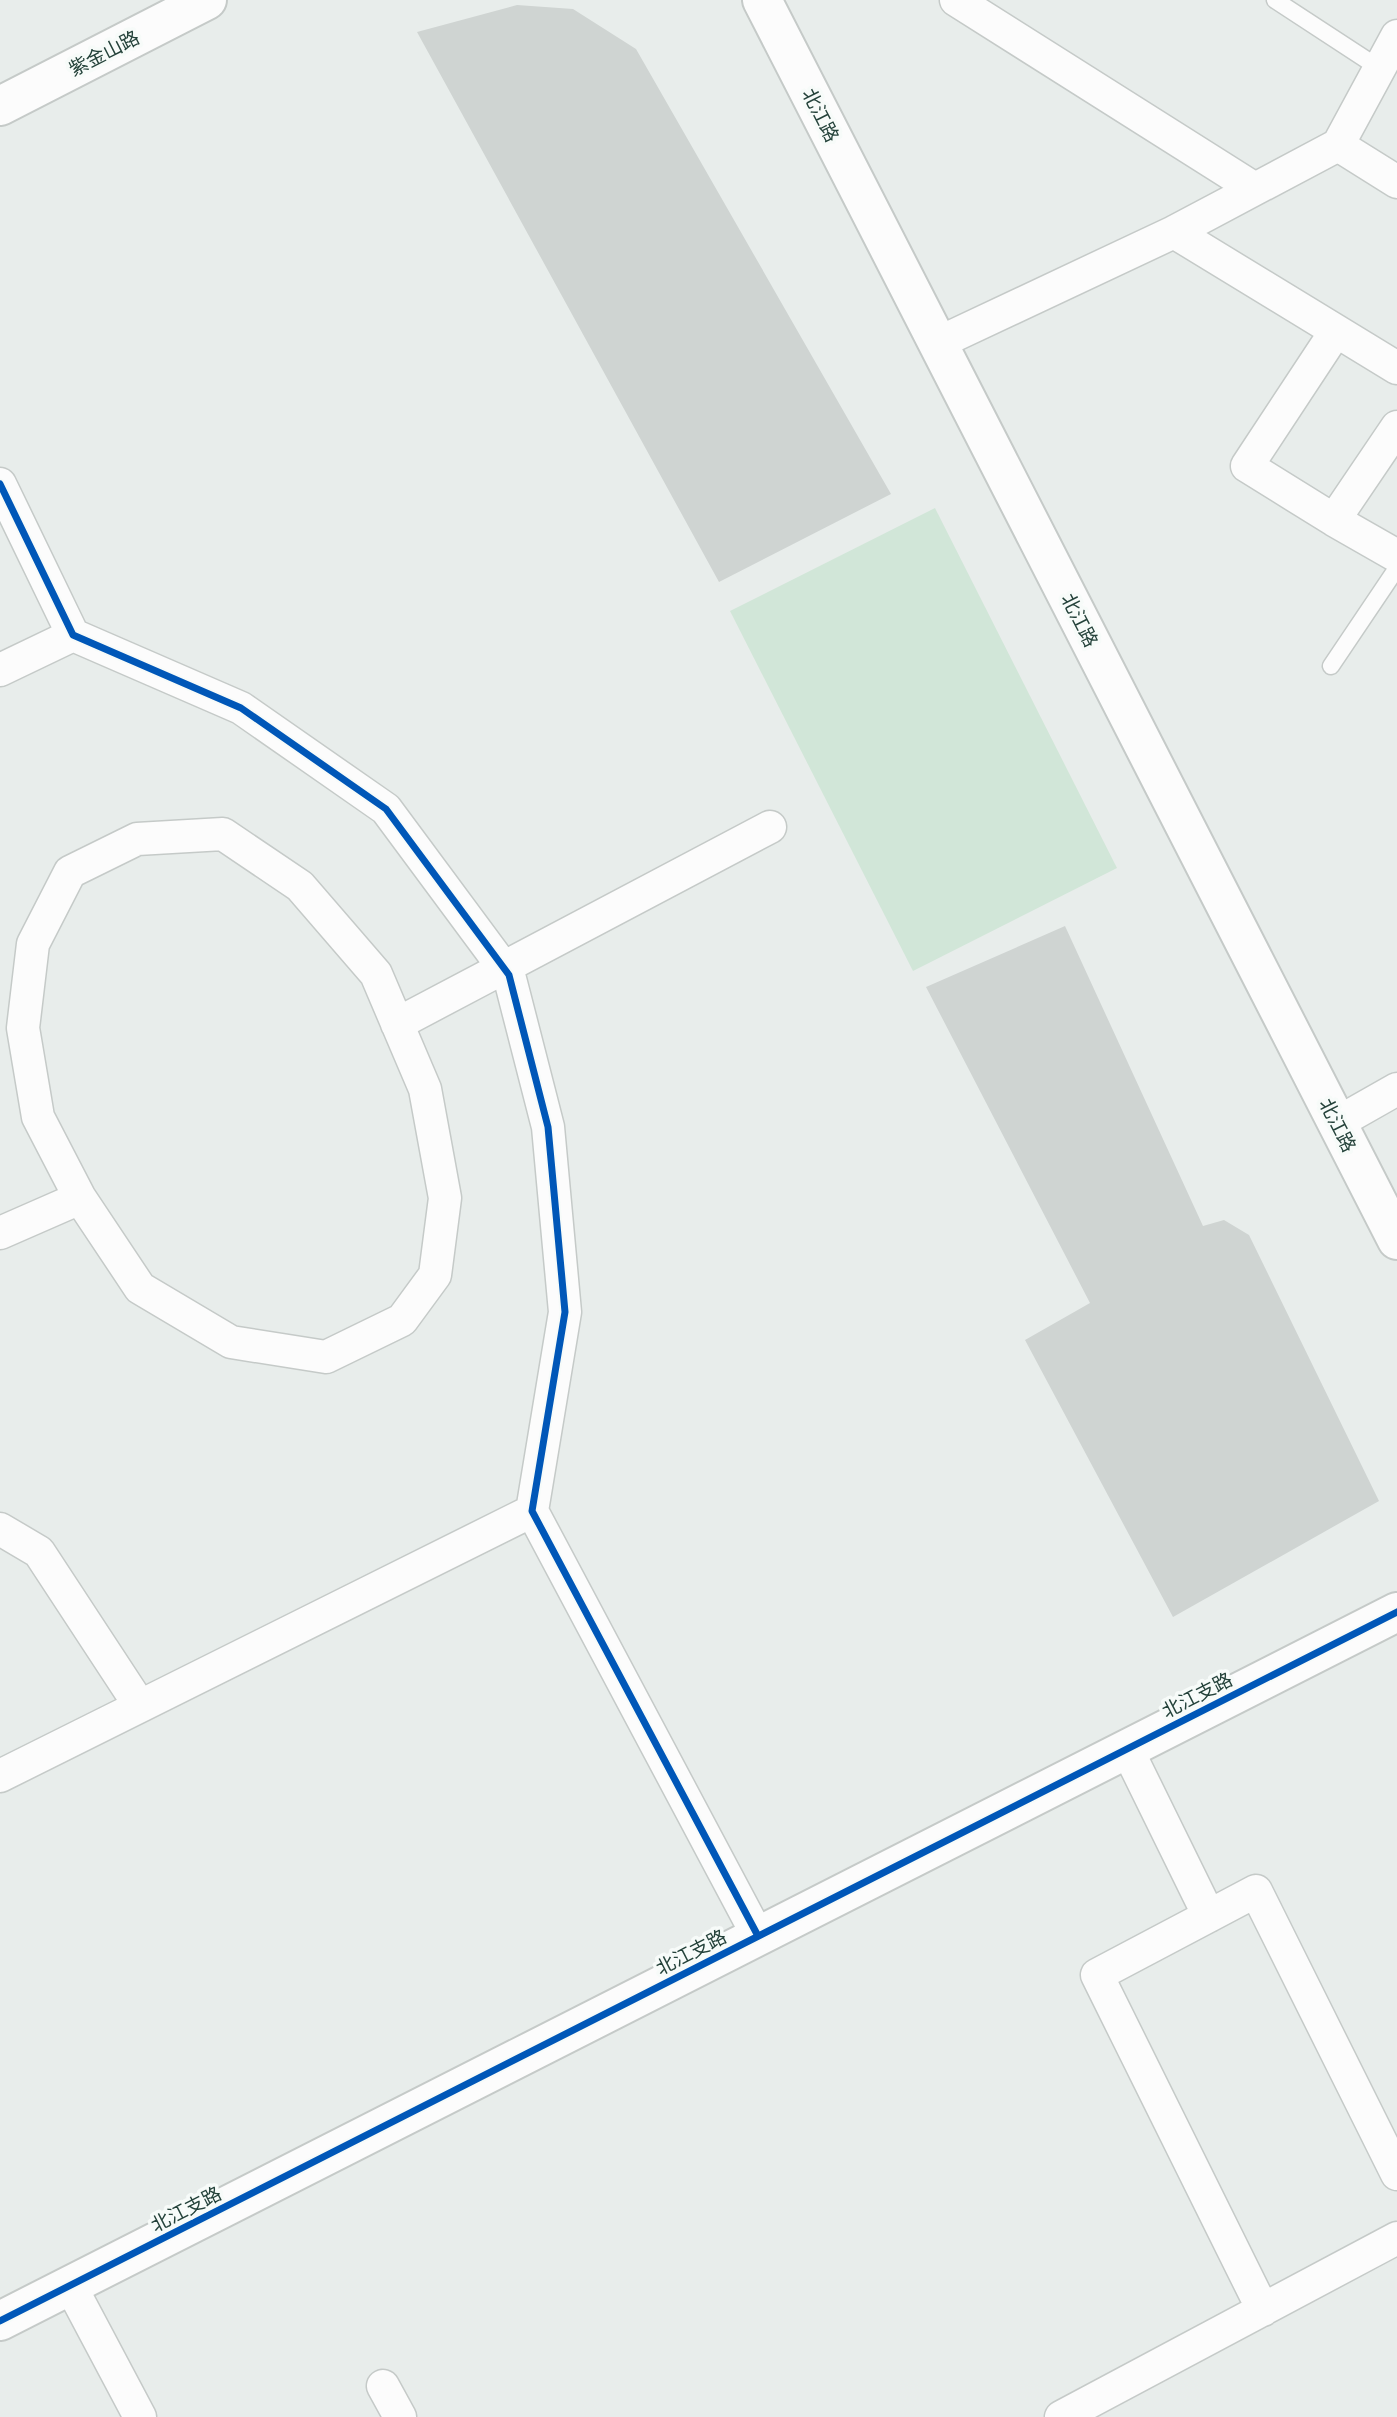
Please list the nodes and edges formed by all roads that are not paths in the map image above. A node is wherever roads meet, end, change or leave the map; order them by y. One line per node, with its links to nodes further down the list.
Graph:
1 (206, 0): 7 (street, 紫金山路)
2 (762, 0): 13 (street, 北江路)
3 (956, 0): 10 (street)
4 (1275, 0): 6 (lane)
5 (1397, 36): 6 (street)
6 (1379, 68): 8 (street)
7 (0, 106)
8 (1338, 145): 9 (street); 10 (street)
9 (1397, 182)
10 (1255, 189): 11 (street)
11 (1174, 232): 12 (street); 13 (street)
12 (1336, 331): 14 (street); 17 (street)
13 (938, 343): 26 (street, 北江路)
14 (1397, 368)
15 (1397, 427): 17 (street)
16 (0, 484): 20 (street)
17 (1334, 520): 18 (street)
18 (1397, 556)
19 (1397, 568): 21 (lane)
20 (73, 635): 22 (street); 30 (street)
21 (1331, 666)
22 (0, 670)
23 (771, 827): 24 (street)
24 (397, 1024): 27 (street); 27 (street)
25 (1397, 1089): 26 (street)
26 (1337, 1123): 29 (street, 北江路)
27 (80, 1198): 28 (street)
28 (0, 1233)
29 (1397, 1240)
30 (532, 1511): 33 (street); 37 (street)
31 (0, 1529): 33 (street)
32 (1397, 1612): 34 (street, 北江支路)
33 (140, 1706): 35 (street)
34 (1127, 1749): 36 (street); 37 (street, 北江支路)
35 (0, 1776)
36 (1209, 1916): 38 (street); 41 (street)
37 (758, 1936): 40 (street, 北江支路)
38 (1397, 2174)
39 (1397, 2238): 41 (street)
40 (70, 2285): 42 (street, 北江支路); 44 (street)
41 (1263, 2310): 46 (street)
42 (0, 2320)
43 (383, 2386): 45 (street)
44 (140, 2417)
45 (400, 2417)
46 (1061, 2417)

